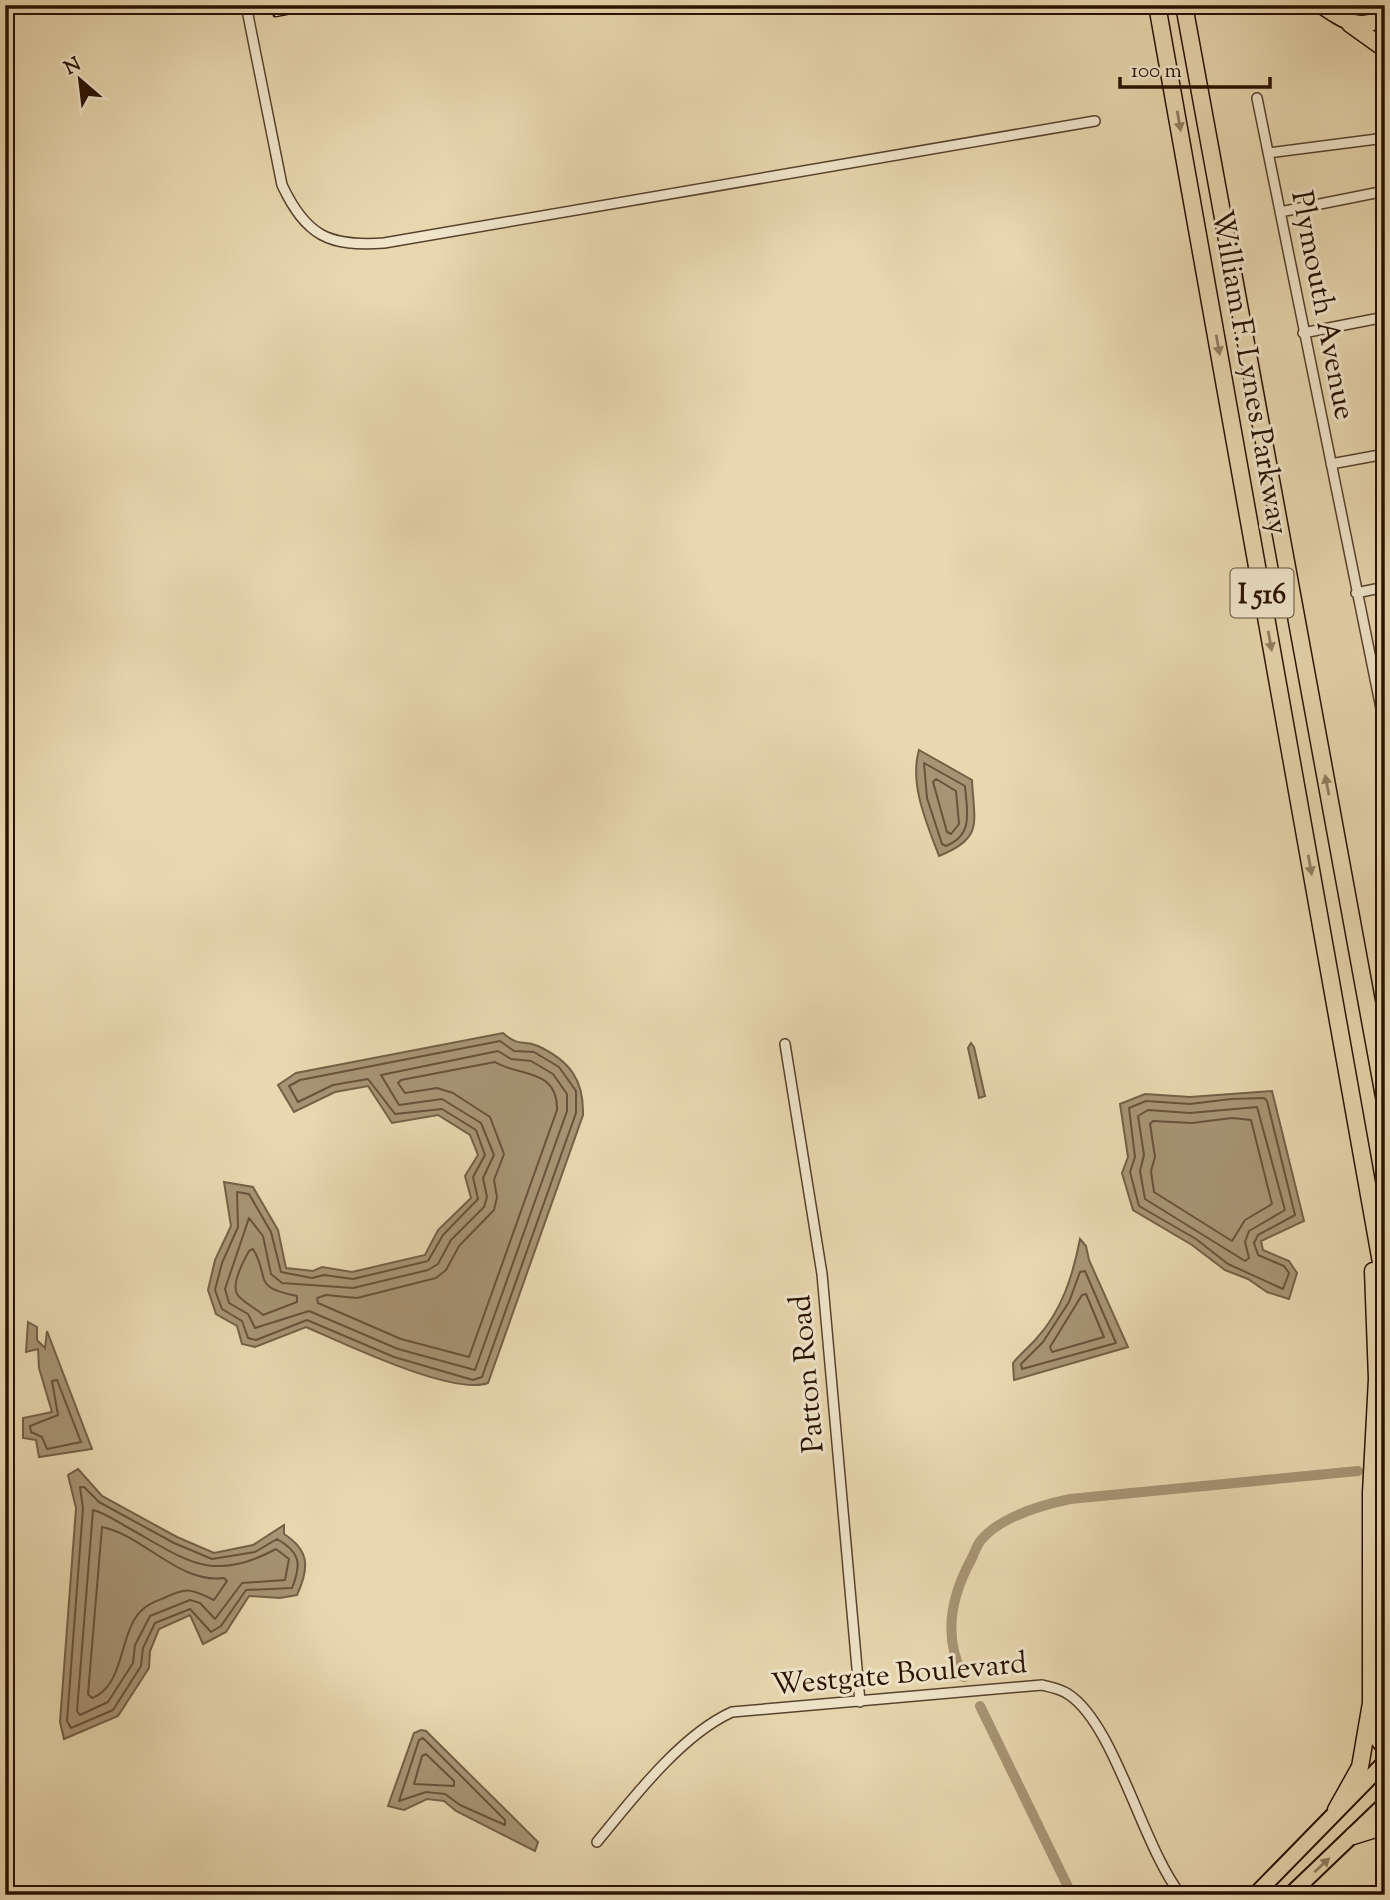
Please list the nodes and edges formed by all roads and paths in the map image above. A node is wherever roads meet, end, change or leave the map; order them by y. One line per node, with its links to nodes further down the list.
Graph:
1 (246, 5): 9 (street)
2 (1157, 5): 26 (highway, William F. Lynes Parkway / I 516, one-way to 26)
3 (1184, 5): 22 (highway, William F. Lynes Parkway / I 516, one-way to 3)
4 (1321, 5): 6 (highway)
5 (1385, 15): 6 (highway)
6 (1346, 22): 7 (highway)
7 (1385, 49)
8 (1257, 98): 11 (street, Plymouth Avenue)
9 (1095, 121)
10 (1385, 138): 11 (street)
11 (1268, 153): 13 (street, Plymouth Avenue)
12 (1385, 191): 13 (street)
13 (1280, 212): 15 (street, Plymouth Avenue)
14 (1385, 317): 15 (street)
15 (1303, 333): 17 (street, Plymouth Avenue)
16 (1385, 454): 17 (street)
17 (1331, 464): 19 (street, Plymouth Avenue)
18 (1385, 587): 19 (street)
19 (1356, 593): 20 (street, Plymouth Avenue)
20 (1383, 712): 21 (street, Plymouth Avenue)
21 (1385, 728)
22 (1366, 997): 24 (highway); 25 (highway, William F. Lynes Parkway / I 516)
23 (786, 1044): 28 (street, Patton Road)
24 (1385, 1076)
25 (1385, 1102)
26 (1365, 1181): 27 (highway, William F. Lynes Parkway / I 516); 29 (highway)
27 (1385, 1285)
28 (860, 1702): 36 (street, Westgate Boulevard); 37 (street, Westgate Boulevard)
29 (1371, 1703): 30 (highway); 33 (highway)
30 (1385, 1748)
31 (1385, 1762): 33 (main road)
32 (1385, 1804): 35 (main road)
33 (1336, 1810): 38 (main road)
34 (1385, 1826): 35 (highway)
35 (1353, 1836): 39 (main road, one-way to 35)
36 (597, 1842)
37 (1181, 1895)
38 (1255, 1895)
39 (1290, 1895)

